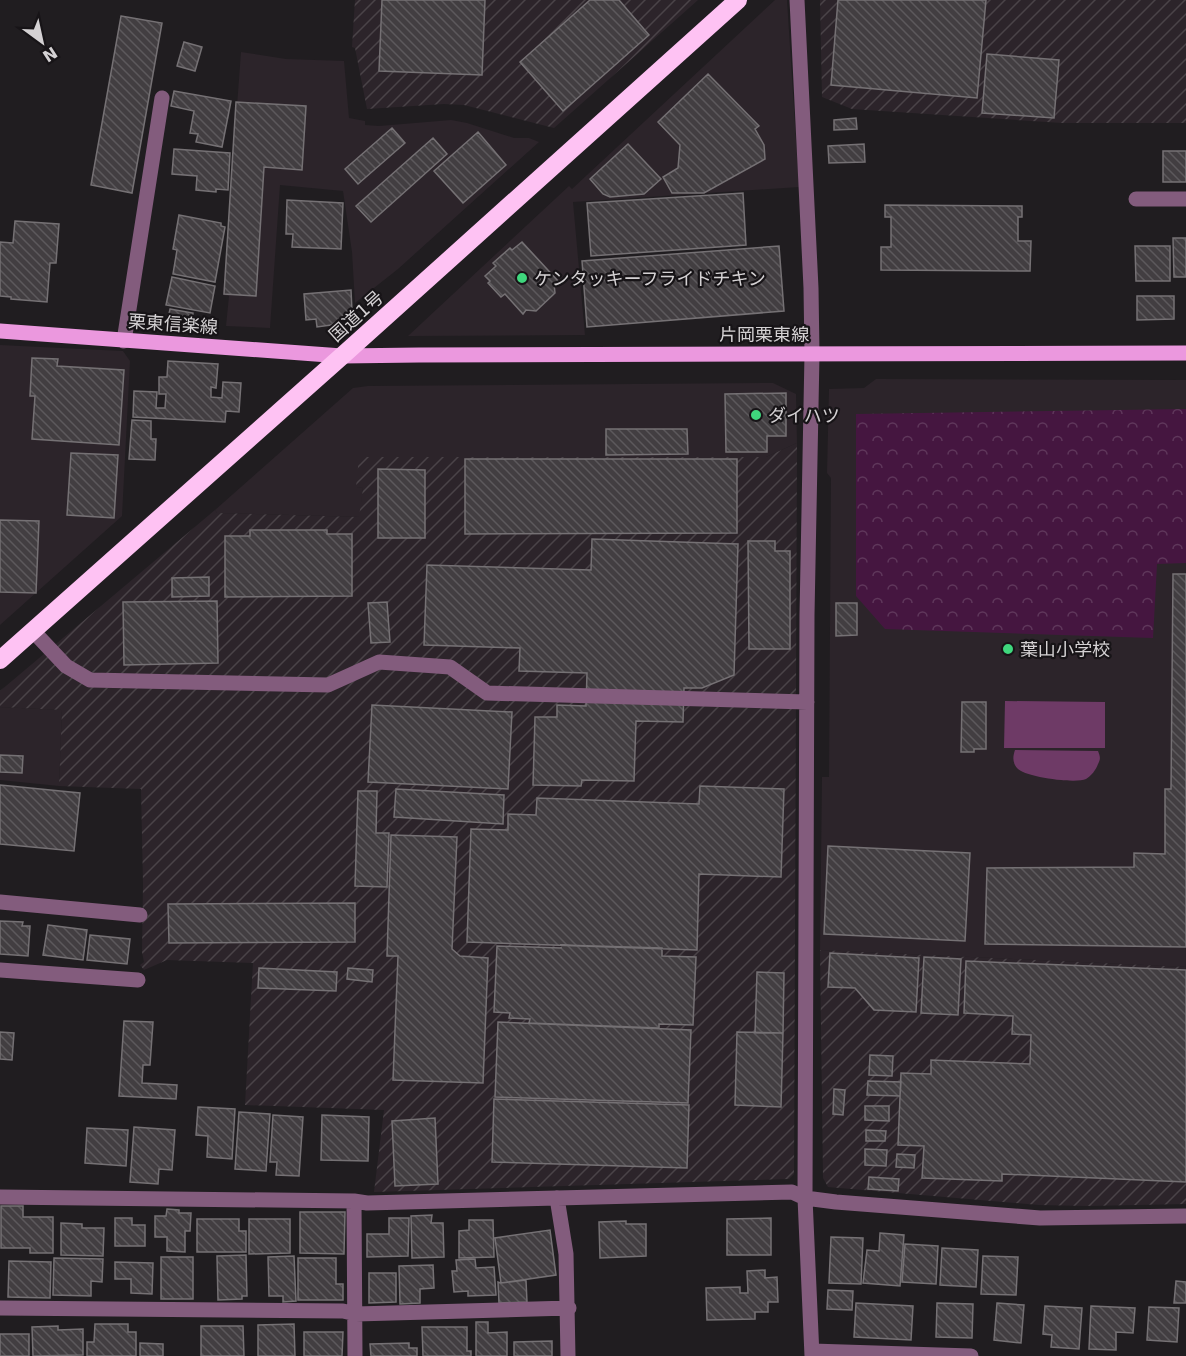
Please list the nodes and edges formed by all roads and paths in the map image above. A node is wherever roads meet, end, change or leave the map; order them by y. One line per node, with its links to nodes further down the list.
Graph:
1 (738, 0): 10 (highway, 国道1号)
2 (797, 0): 9 (street)
3 (162, 98): 7 (street)
4 (1136, 199): 5 (street)
5 (1186, 199)
6 (0, 332): 7 (main road, 栗東信楽線)
7 (124, 340): 10 (main road, 栗東信楽線)
8 (1186, 353): 9 (main road, 片岡栗東線)
9 (812, 354): 10 (main road, 片岡栗東線); 13 (street)
10 (342, 356): 11 (highway, 国道1号)
11 (33, 631): 12 (highway, 国道1号); 13 (street)
12 (0, 660)
13 (807, 702): 20 (street)
14 (0, 902): 15 (street)
15 (140, 915)
16 (0, 970): 17 (street)
17 (138, 980)
18 (0, 1197): 21 (street)
19 (557, 1198): 20 (street); 21 (street); 24 (street)
20 (805, 1198): 22 (street); 26 (street)
21 (354, 1201): 25 (street)
22 (1186, 1216)
23 (0, 1308): 25 (street)
24 (568, 1308): 25 (street); 28 (street)
25 (356, 1314): 27 (street)
26 (812, 1354): 29 (street)
27 (355, 1356)
28 (568, 1356)
29 (971, 1356)

